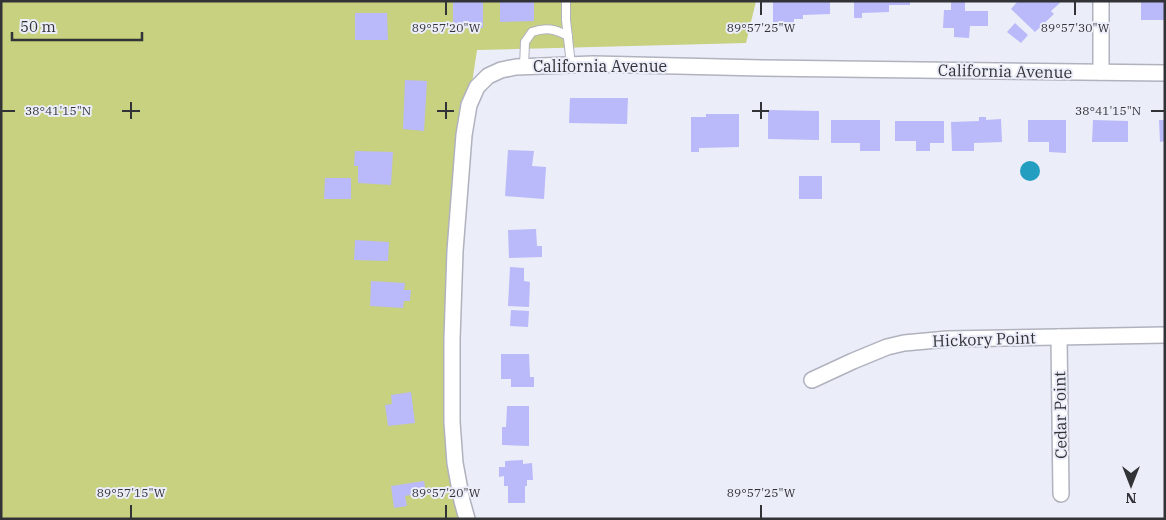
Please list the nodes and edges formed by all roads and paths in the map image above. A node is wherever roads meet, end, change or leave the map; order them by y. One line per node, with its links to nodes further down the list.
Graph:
1 (566, 1): 3 (lane)
2 (1101, 1): 6 (street)
3 (568, 36): 4 (lane); 5 (lane)
4 (571, 65): 5 (street, California Avenue); 6 (street, California Avenue)
5 (524, 67): 12 (street, California Avenue)
6 (1101, 72): 7 (street, California Avenue)
7 (1165, 73)
8 (1165, 335): 9 (street, Hickory Point)
9 (1059, 337): 10 (street, Hickory Point); 11 (street, Cedar Point)
10 (812, 380)
11 (1061, 494)
12 (467, 519)

